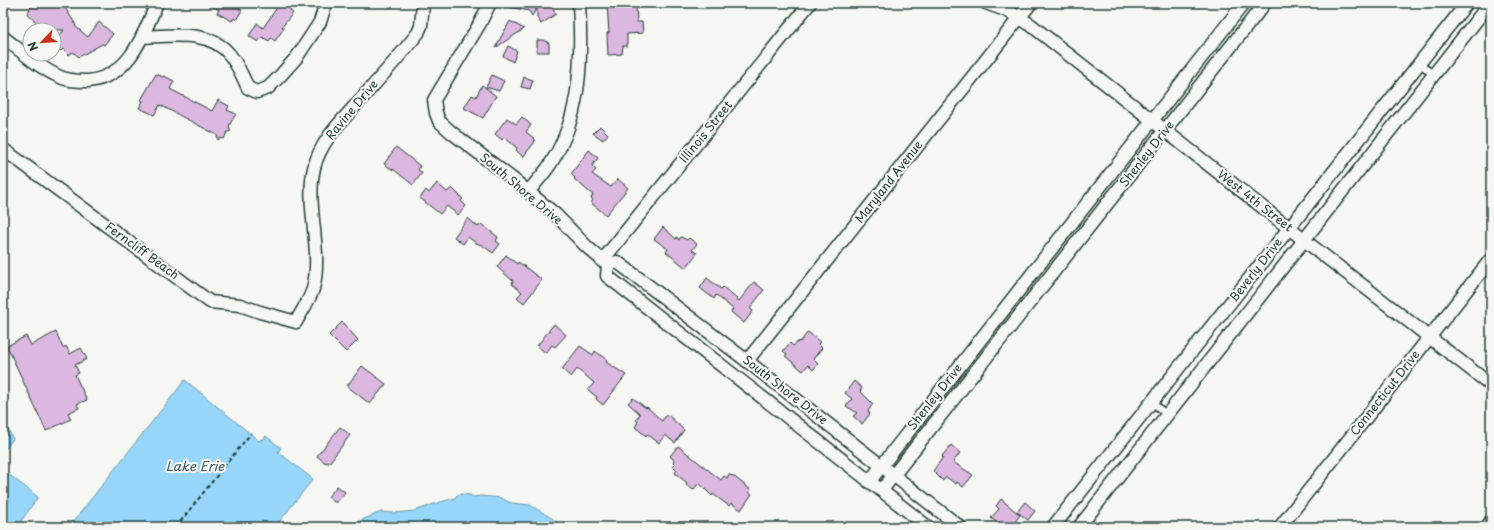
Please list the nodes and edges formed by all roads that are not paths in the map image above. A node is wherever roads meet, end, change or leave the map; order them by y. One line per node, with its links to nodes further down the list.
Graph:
1 (157, 3): 15 (street)
2 (326, 3): 15 (street)
3 (423, 3): 27 (street, Ravine Drive)
4 (490, 3): 21 (street, South Shore Drive)
5 (579, 3): 21 (street)
6 (810, 3): 25 (street, Illinois Street)
7 (986, 3): 13 (street, West 4th Street)
8 (1031, 3): 13 (street, Maryland Avenue)
9 (1244, 3): 18 (street, Shenley Drive)
10 (1265, 3): 19 (street, Shenley Drive)
11 (1467, 3): 16 (street, Beverly Drive)
12 (1490, 3): 17 (street, Beverly Drive)
13 (1019, 18): 18 (street, West 4th Street); 29 (street, Maryland Avenue)
14 (3, 37): 15 (street)
15 (142, 37)
16 (1419, 63): 17 (lane); 22 (street, Beverly Drive)
17 (1434, 75): 23 (street, Beverly Drive)
18 (1152, 120): 19 (street, West 4th Street); 26 (street, Shenley Drive)
19 (1165, 130): 22 (street, West 4th Street); 26 (street, Shenley Drive)
20 (3, 149): 27 (street, Ferncliff Beach)
21 (528, 192): 25 (street, South Shore Drive)
22 (1289, 228): 23 (street, West 4th Street); 31 (street, Beverly Drive)
23 (1304, 240): 28 (street, West 4th Street); 32 (street, Beverly Drive)
24 (1491, 259): 28 (street, Connecticut Drive)
25 (605, 263): 29 (street, South Shore Drive); 35 (street, South Shore Drive)
26 (1022, 299): 33 (street, Shenley Drive); 34 (street, Shenley Drive)
27 (296, 322)
28 (1430, 337): 30 (street, West 4th Street); 42 (street, Connecticut Drive)
29 (747, 361): 33 (street, South Shore Drive)
30 (1491, 385)
31 (1152, 402): 32 (lane); 40 (street, Beverly Drive)
32 (1167, 414): 41 (street, Beverly Drive)
33 (882, 466): 34 (street, South Shore Drive); 35 (street, Shenley Drive)
34 (894, 476): 36 (street, Shenley Drive); 39 (street, South Shore Drive)
35 (870, 482): 36 (street, South Shore Drive)
36 (882, 490): 38 (street, South Shore Drive)
37 (1491, 521): 43 (street)
38 (928, 527)
39 (960, 527)
40 (1053, 527)
41 (1079, 527)
42 (1280, 527)
43 (1487, 527)

